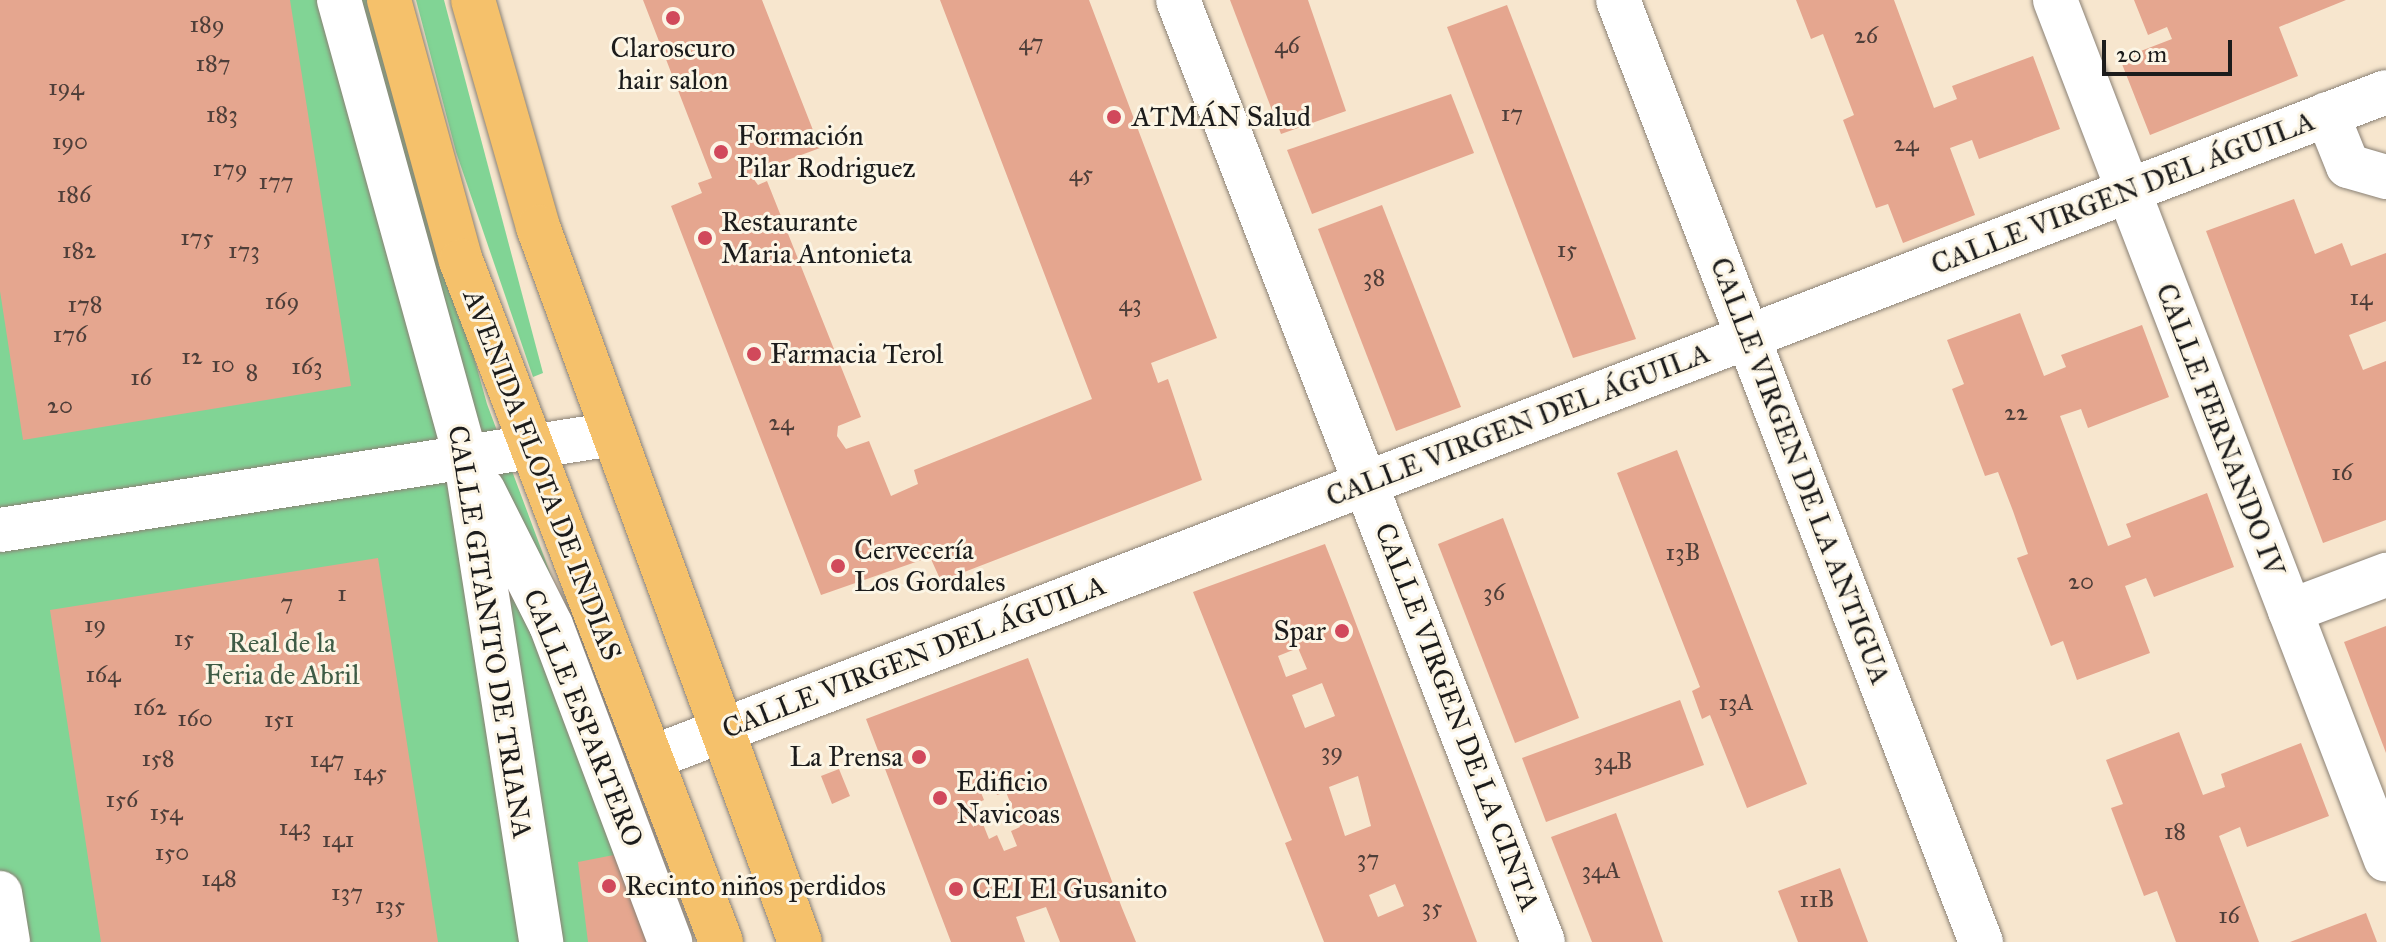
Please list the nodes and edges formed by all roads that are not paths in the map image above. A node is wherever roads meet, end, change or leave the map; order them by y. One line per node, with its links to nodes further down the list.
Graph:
1 (339, 0): 14 (street, CALLE GITANITO DE TRIANA)
2 (389, 0): 13 (main road, AVENIDA FLOTA DE INDIAS)
3 (473, 0): 12 (main road)
4 (1178, 0): 15 (street, CALLE VIRGEN DE LA CINTA)
5 (1618, 0): 11 (street, CALLE VIRGEN DE LA ANTIGUA)
6 (2055, 0): 10 (street, CALLE FERNANDO IV)
7 (2386, 92): 8 (street, CALLE VIRGEN DEL ÁGUILA)
8 (2327, 114): 9 (street); 10 (street, CALLE VIRGEN DEL ÁGUILA)
9 (2386, 177)
10 (2128, 191): 11 (street, CALLE VIRGEN DEL ÁGUILA); 18 (street, CALLE FERNANDO IV)
11 (1748, 337): 15 (street, CALLE VIRGEN DEL ÁGUILA); 29 (street, CALLE VIRGEN DE LA ANTIGUA)
12 (613, 434): 13 (street); 19 (main road)
13 (526, 446): 14 (street); 20 (main road, AVENIDA FLOTA DE INDIAS)
14 (465, 455): 16 (street); 24 (street, CALLE GITANITO DE TRIANA); 25 (street, CALLE ESPARTERO)
15 (1367, 483): 19 (street, CALLE VIRGEN DEL ÁGUILA); 28 (street, CALLE VIRGEN DE LA CINTA)
16 (0, 530)
17 (2386, 575): 18 (street)
18 (2290, 611): 21 (street, CALLE FERNANDO IV)
19 (720, 731): 20 (street, CALLE VIRGEN DEL ÁGUILA); 27 (main road)
20 (651, 758): 26 (main road, AVENIDA FLOTA DE INDIAS)
21 (2386, 860)
22 (0, 893): 23 (street)
23 (8, 942)
24 (541, 942)
25 (670, 942)
26 (721, 942)
27 (800, 942)
28 (1543, 942)
29 (1981, 942)

